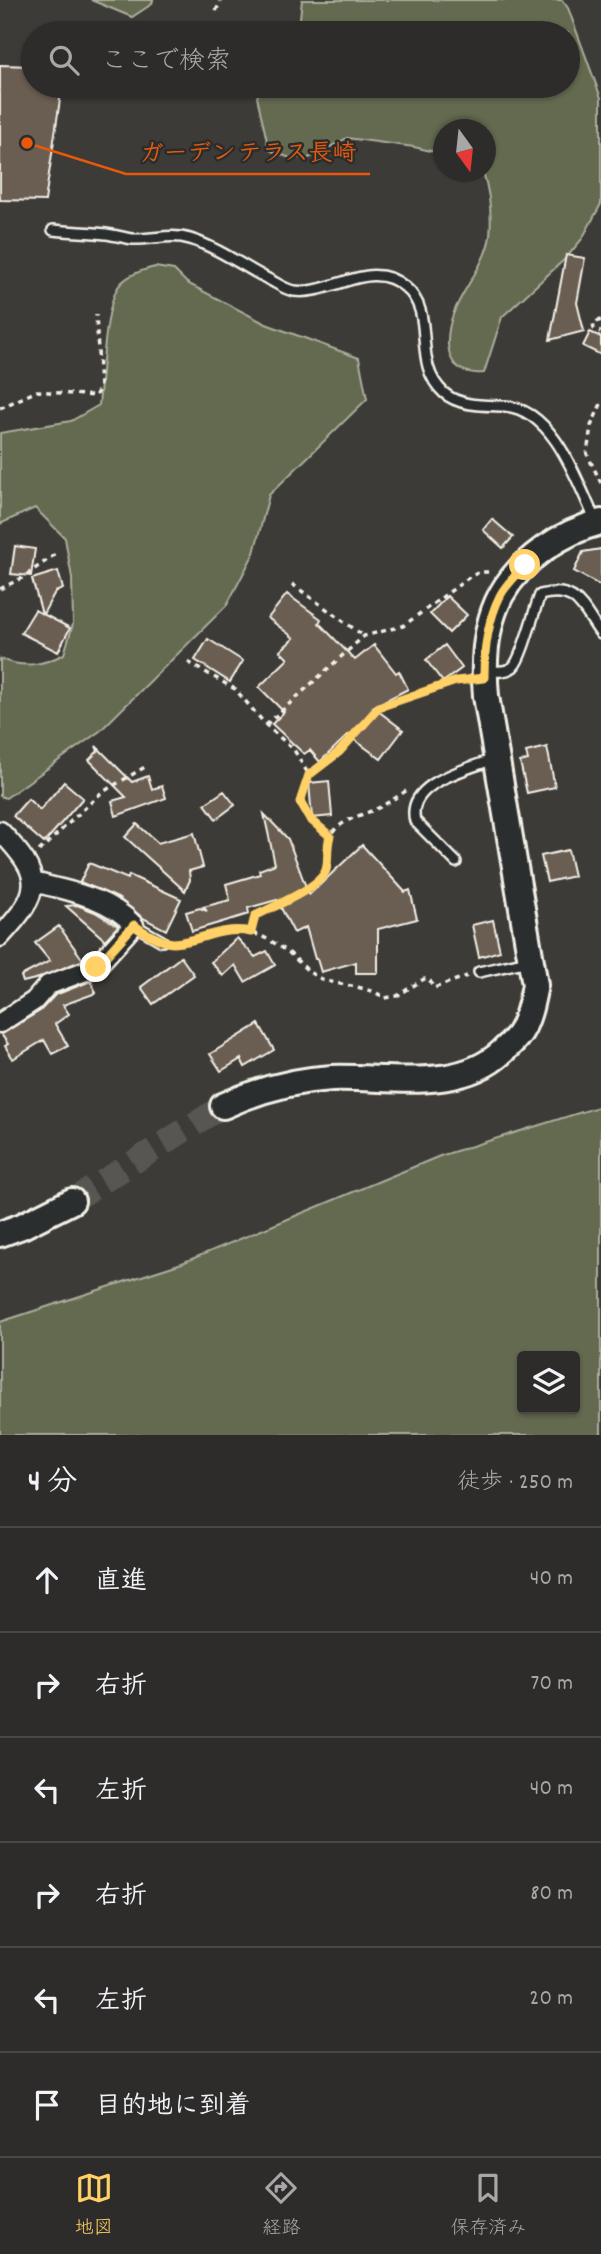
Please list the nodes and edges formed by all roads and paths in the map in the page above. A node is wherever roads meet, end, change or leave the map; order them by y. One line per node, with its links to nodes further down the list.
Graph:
1 (221, 0): 2 (path)
2 (216, 11)
3 (54, 230): 10 (lane)
4 (96, 314): 8 (path)
5 (601, 320): 6 (path)
6 (601, 332)
7 (601, 404): 9 (path)
8 (0, 408)
9 (601, 483)
10 (599, 523): 12 (street)
11 (57, 553): 14 (path)
12 (516, 576): 16 (path); 18 (street)
13 (292, 584): 16 (path)
14 (0, 589)
15 (601, 634): 18 (lane)
16 (364, 636): 19 (path)
17 (188, 662): 19 (path)
18 (484, 674): 20 (street); 22 (path)
19 (266, 724): 22 (path)
20 (496, 758): 25 (lane); 31 (street)
21 (145, 767): 24 (path)
22 (309, 775): 28 (path)
23 (2, 837): 24 (street)
24 (26, 860): 26 (street)
25 (456, 862)
26 (33, 883): 27 (street); 29 (street)
27 (134, 925): 30 (lane); 33 (street)
28 (251, 932): 30 (path); 32 (path)
29 (0, 937)
30 (162, 941)
31 (532, 960): 32 (lane); 34 (street)
32 (479, 972)
33 (0, 1023)
34 (223, 1106)
35 (72, 1201): 36 (street)
36 (0, 1234)

